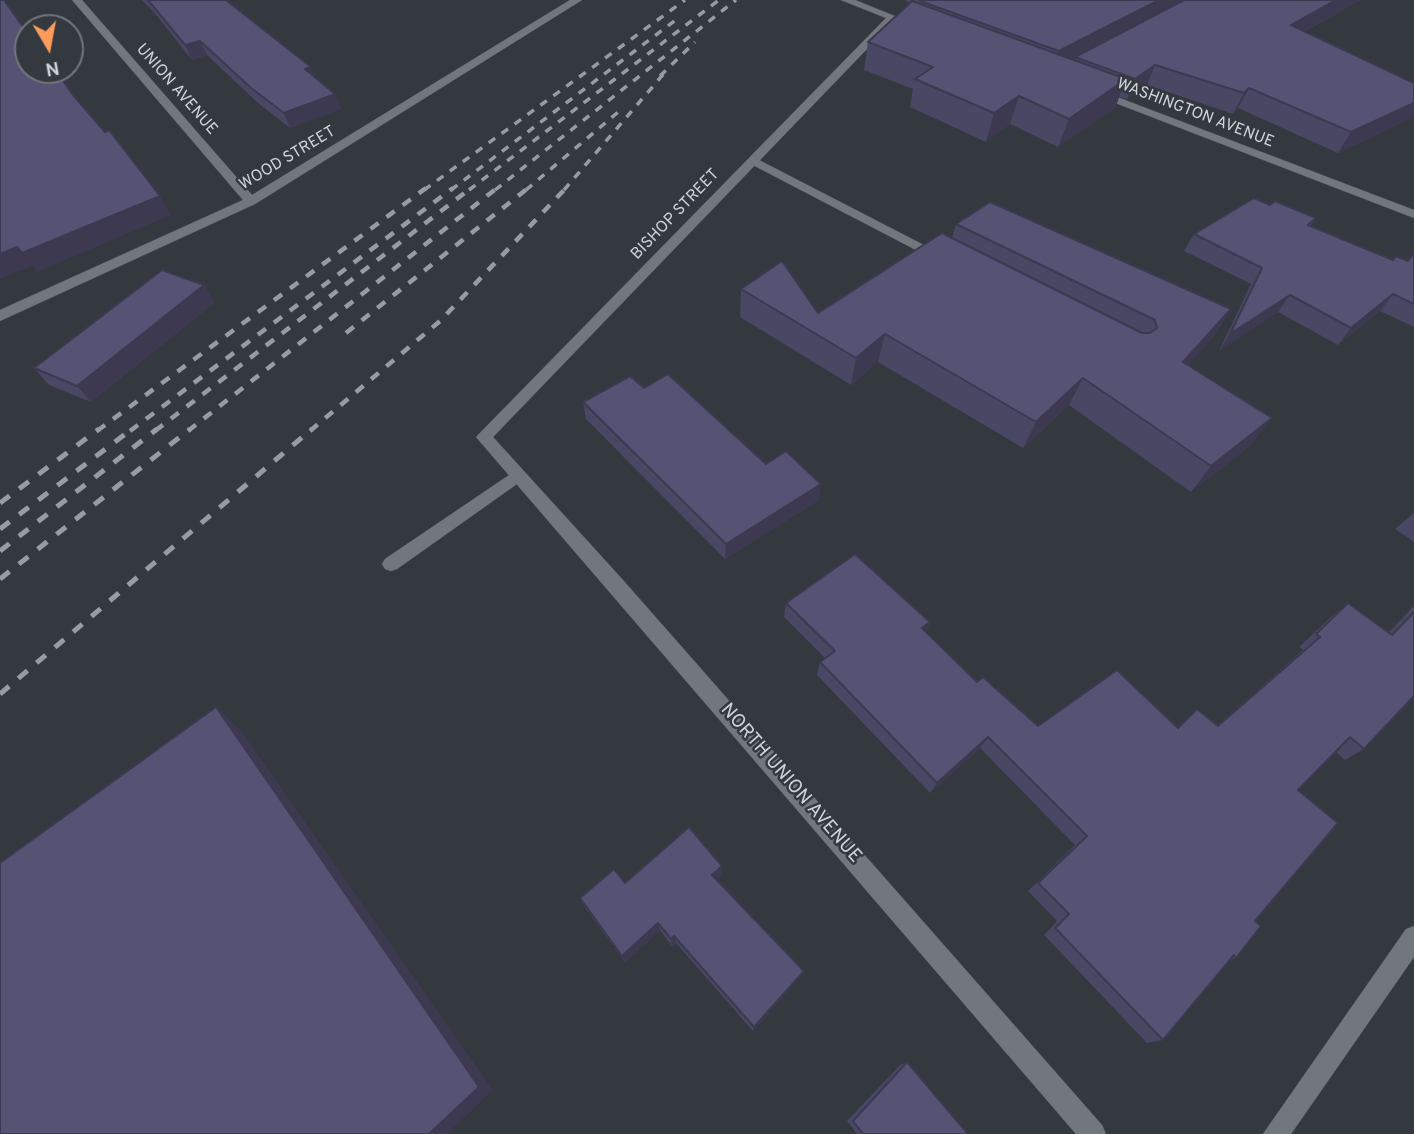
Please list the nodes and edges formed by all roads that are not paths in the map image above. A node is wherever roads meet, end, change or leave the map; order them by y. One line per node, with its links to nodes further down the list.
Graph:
1 (77, 0): 8 (street, UNION AVENUE)
2 (578, 0): 8 (street, WOOD STREET)
3 (846, 0): 4 (street)
4 (892, 18): 5 (street); 7 (street, BISHOP STREET)
5 (918, 27)
6 (1082, 87): 9 (street, WASHINGTON AVENUE)
7 (753, 161): 10 (street); 12 (street, BISHOP STREET)
8 (251, 201): 11 (street, WOOD STREET)
9 (1414, 214)
10 (961, 267)
11 (0, 316)
12 (484, 437): 13 (street, NORTH UNION AVENUE)
13 (518, 475): 14 (street); 16 (street, NORTH UNION AVENUE)
14 (391, 564)
15 (1414, 937): 17 (street)
16 (1093, 1134)
17 (1276, 1134)

